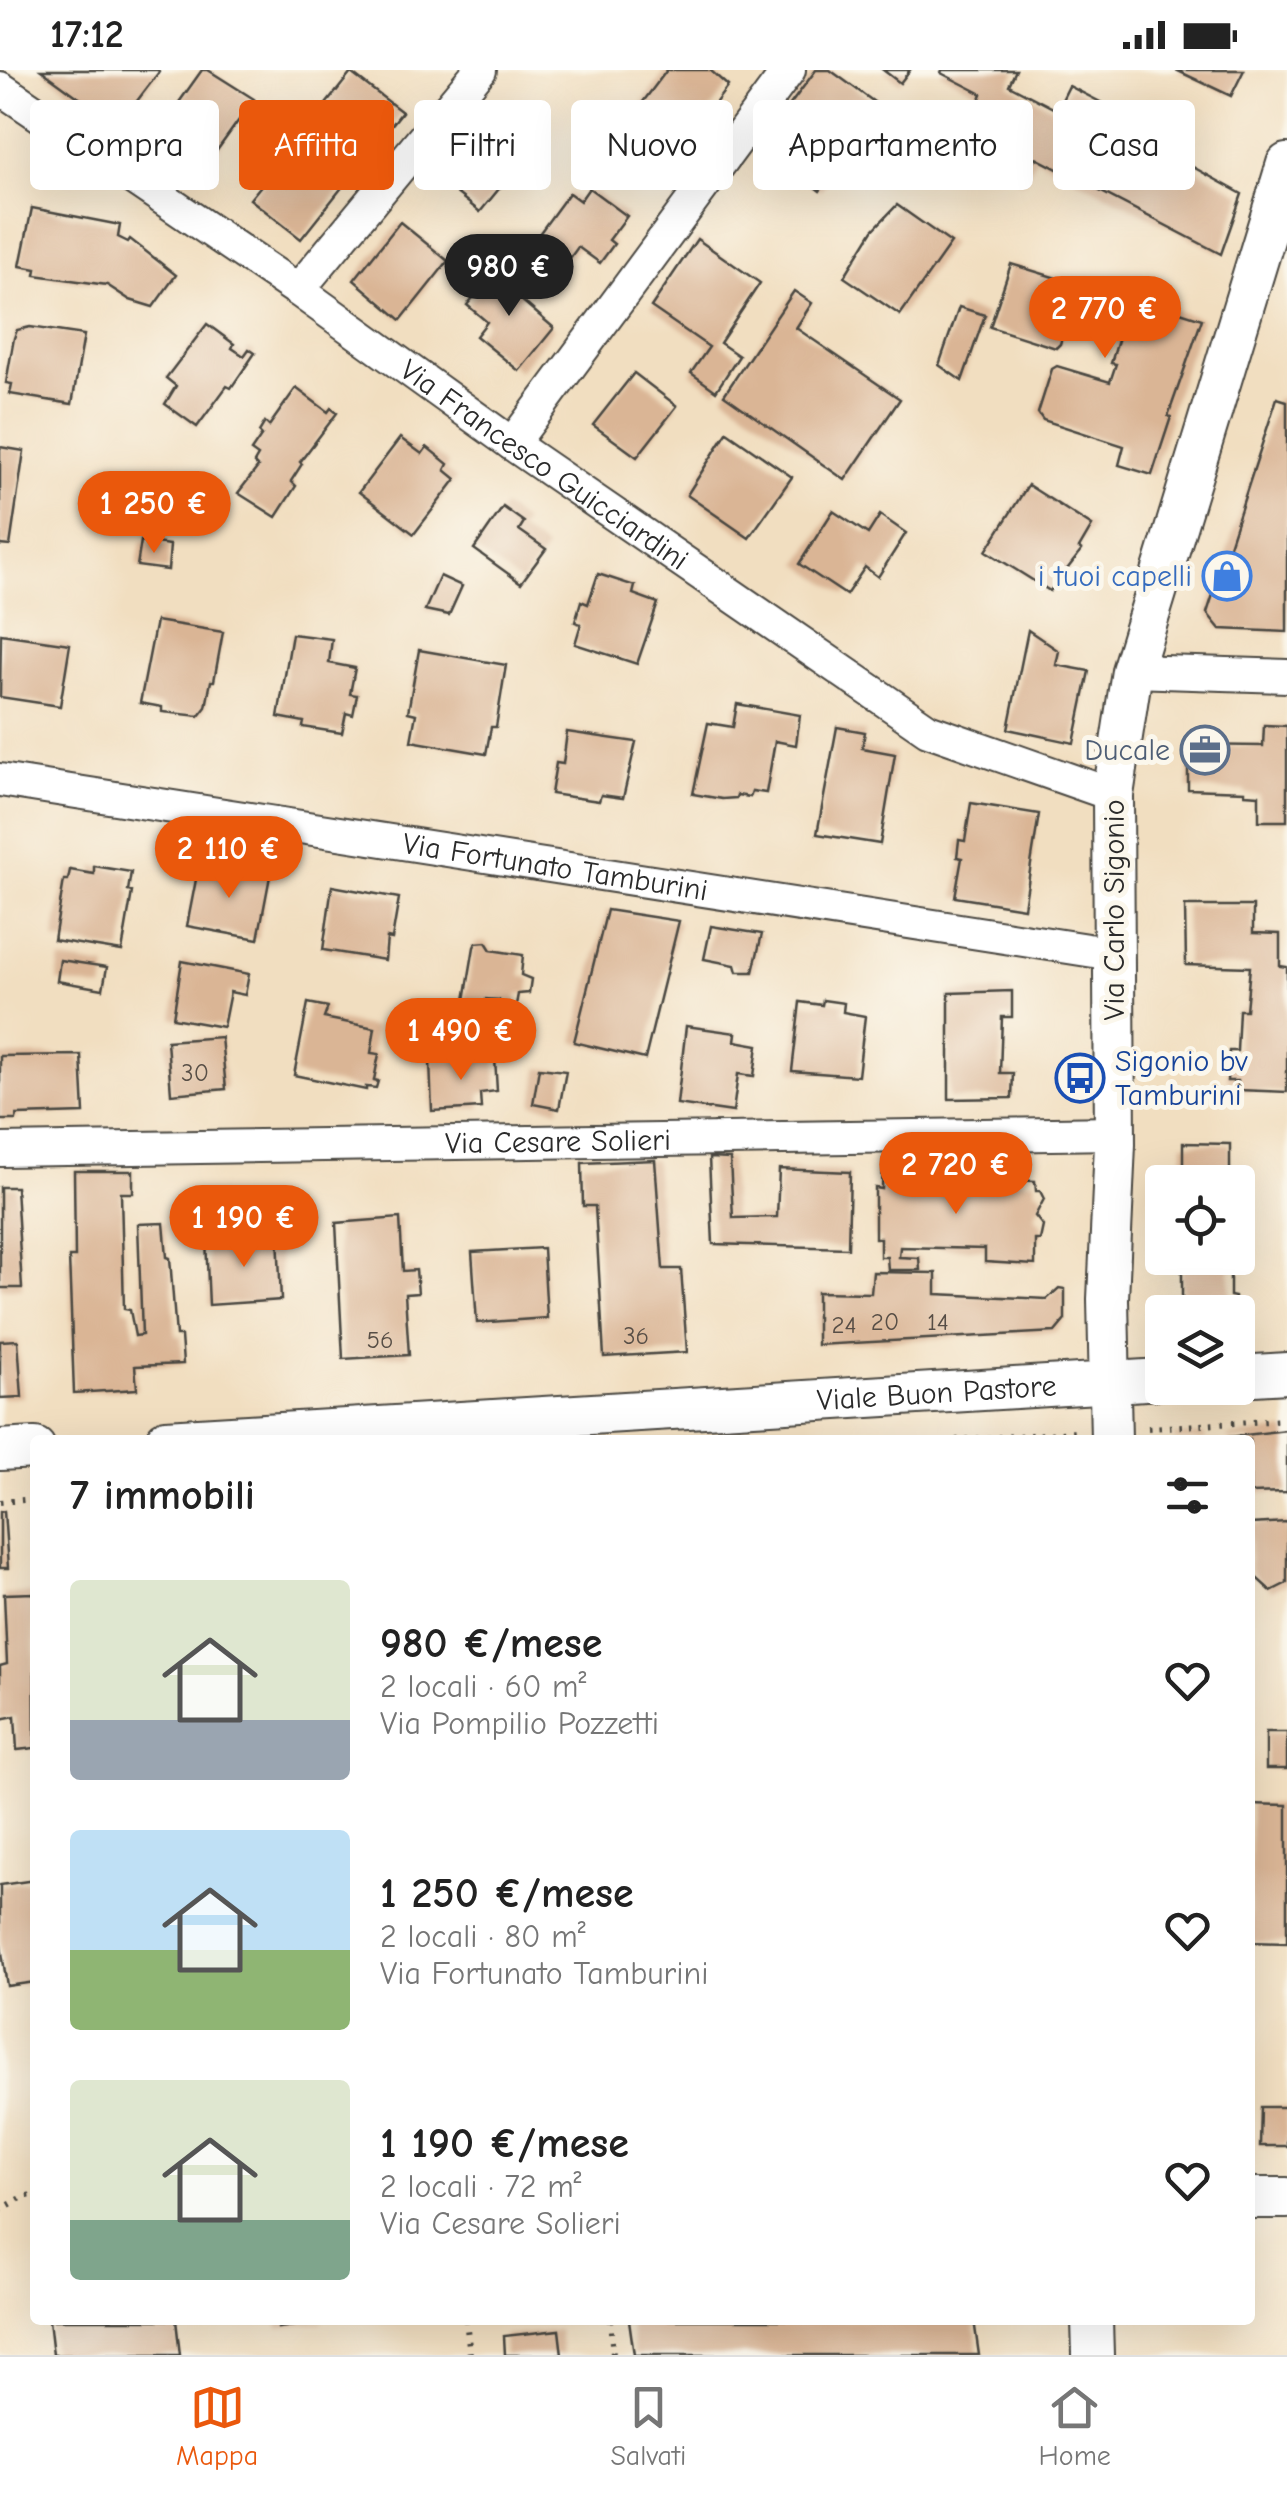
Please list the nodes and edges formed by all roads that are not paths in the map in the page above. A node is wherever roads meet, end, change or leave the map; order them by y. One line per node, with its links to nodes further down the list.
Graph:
1 (480, 70): 5 (street)
2 (789, 70): 6 (street)
3 (0, 88): 5 (street, Via Francesco Guicciardini)
4 (1287, 164): 7 (street, Via Carlo Sigonio)
5 (298, 290): 6 (street, Via Francesco Guicciardini)
6 (512, 444): 10 (street, Via Francesco Guicciardini)
7 (1132, 671): 8 (street); 10 (street, Via Carlo Sigonio)
8 (1287, 676)
9 (0, 780): 11 (street, Via Fortunato Tamburini)
10 (1112, 795): 11 (street, Via Carlo Sigonio)
11 (1114, 954): 12 (street, Via Carlo Sigonio)
12 (1115, 1133): 13 (street, Via Cesare Solieri); 17 (street, Via Carlo Sigonio)
13 (0, 1150)
14 (1287, 1374): 15 (street)
15 (1255, 1375)
16 (1145, 1381): 17 (street, Viale Buon Pastore)
17 (1108, 1382): 18 (street, Viale Buon Pastore); 19 (street, Via Carlo Sigonio)
18 (247, 1435)
19 (1111, 1435)
20 (30, 1448): 21 (street)
21 (0, 1450)
22 (1255, 2198): 23 (street)
23 (1287, 2198)
24 (1092, 2325): 25 (street)
25 (1093, 2355)

